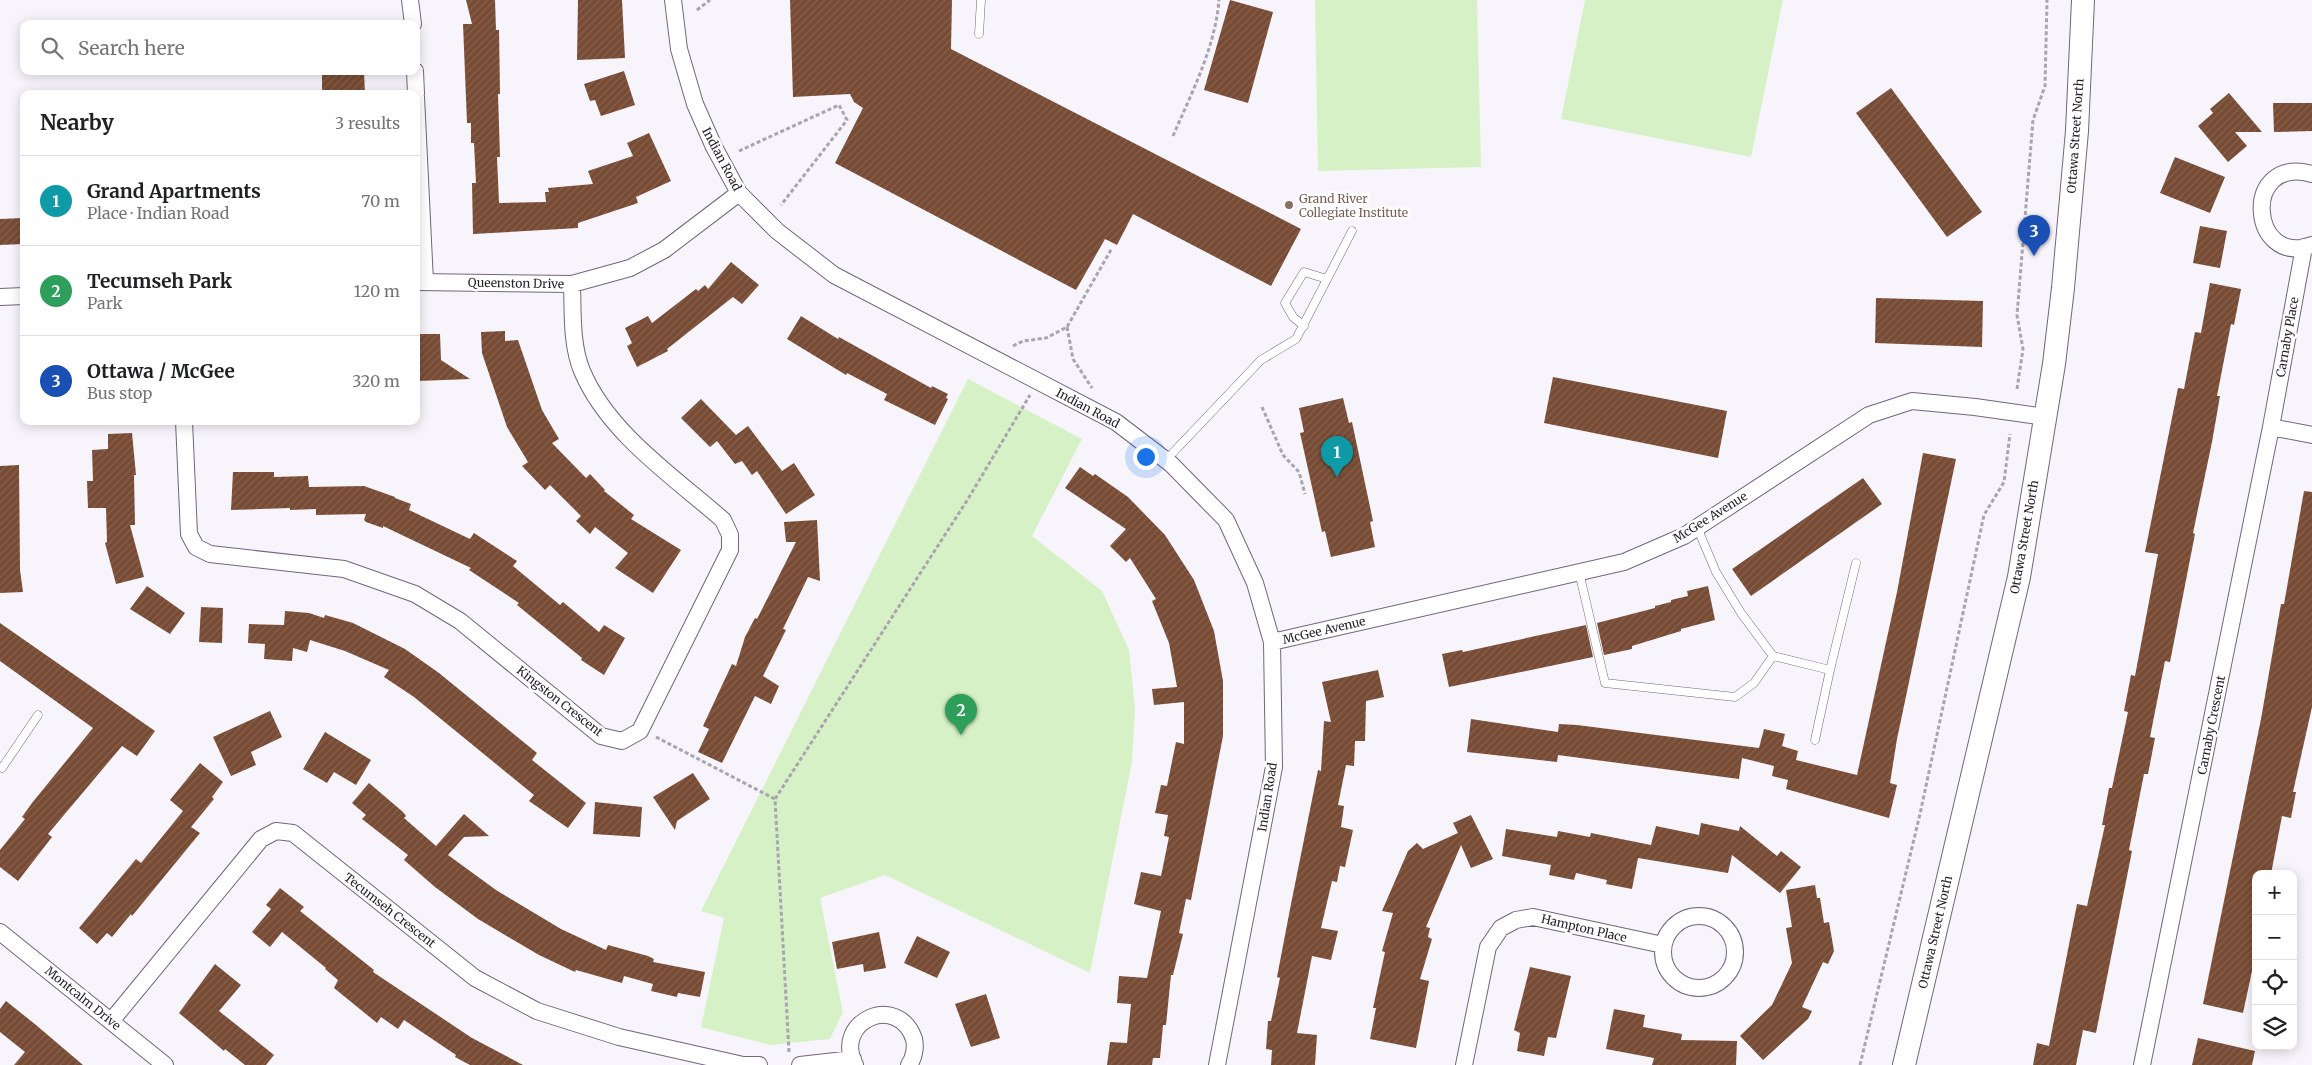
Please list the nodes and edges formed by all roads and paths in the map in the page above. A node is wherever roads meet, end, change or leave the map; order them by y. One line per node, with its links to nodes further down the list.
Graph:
1 (410, 0): 9 (street)
2 (673, 0): 16 (street, Indian Road)
3 (710, 0): 8 (path)
4 (981, 0): 10 (lane)
5 (1219, 0): 13 (path)
6 (2048, 0): 32 (path)
7 (2083, 0): 34 (main road, Ottawa Street North)
8 (698, 10)
9 (412, 20)
10 (979, 34)
11 (415, 75): 12 (street)
12 (416, 90)
13 (1173, 136)
14 (739, 150): 17 (path)
15 (2312, 174): 20 (street, Carnaby Place)
16 (739, 193): 24 (street, Queenston Drive); 30 (street, Indian Road)
17 (781, 205)
18 (1352, 231): 22 (lane)
19 (420, 245): 23 (street)
20 (2308, 246): 36 (street, Carnaby Place)
21 (1112, 248): 28 (path)
22 (1327, 280): 27 (lane); 27 (lane)
23 (421, 282): 24 (street, Queenston Drive)
24 (572, 284): 35 (street, Kingston Crescent)
25 (20, 296): 26 (street)
26 (0, 297)
27 (1304, 326): 39 (lane)
28 (1067, 327): 29 (path); 31 (path)
29 (1013, 346)
30 (1038, 382): 39 (street, Indian Road); 51 (path)
31 (1092, 388)
32 (2017, 389)
33 (1262, 407): 40 (path)
34 (2045, 417): 41 (street, McGee Avenue); 64 (main road, Ottawa Street North)
35 (184, 425)
36 (2271, 427): 38 (street); 65 (street, Carnaby Crescent)
37 (2010, 434): 63 (path)
38 (2312, 435)
39 (1166, 460): 44 (street, Indian Road)
40 (1304, 494)
41 (1697, 527): 43 (street, McGee Avenue); 45 (lane)
42 (1856, 563): 46 (lane)
43 (1579, 572): 44 (street, McGee Avenue); 45 (lane)
44 (1272, 642): 61 (street, Indian Road)
45 (1773, 656): 46 (lane)
46 (1830, 670): 49 (lane)
47 (38, 715): 50 (lane)
48 (653, 736): 51 (path)
49 (1815, 740)
50 (0, 767)
51 (775, 799): 55 (path)
52 (0, 932): 54 (street, Montcalm Drive)
53 (1663, 945): 53 (street); 62 (street, Hampton Place)
54 (112, 1020): 57 (street, Montcalm Drive); 58 (street, Tecumseh Crescent)
55 (794, 1061): 56 (street)
56 (854, 1062): 60 (street)
57 (165, 1065)
58 (743, 1065): 59 (street, Tecumseh Crescent)
59 (759, 1065)
60 (909, 1065)
61 (1216, 1065)
62 (1464, 1065)
63 (1860, 1065)
64 (1904, 1065)
65 (2142, 1065)

